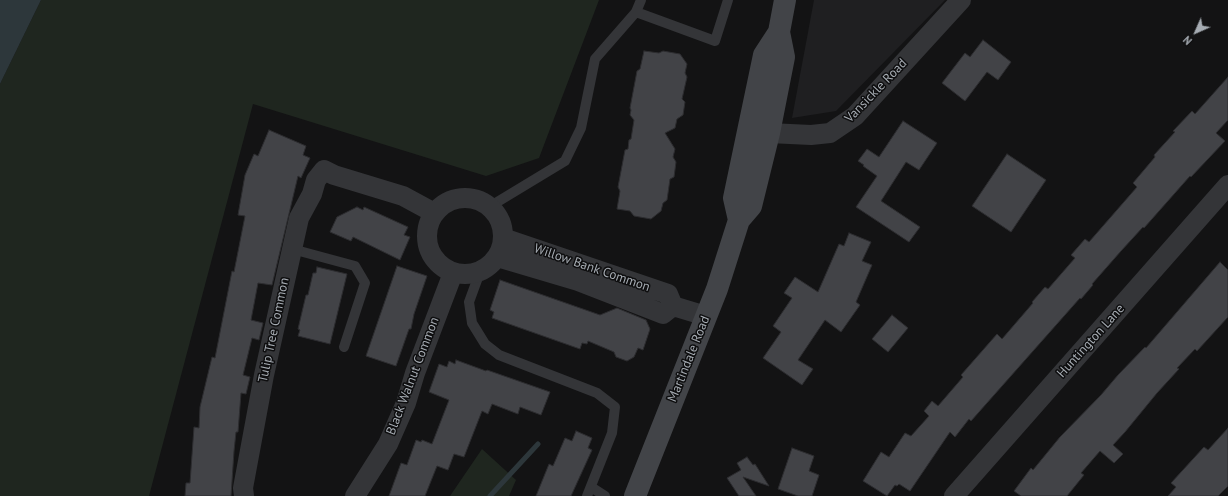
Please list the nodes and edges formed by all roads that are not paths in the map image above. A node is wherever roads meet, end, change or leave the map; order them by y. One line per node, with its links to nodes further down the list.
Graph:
1 (641, 0): 5 (lane)
2 (728, 0): 5 (lane)
3 (784, 0): 6 (main road, Martindale Road)
4 (962, 0): 7 (street, Vansickle Road)
5 (636, 12): 9 (lane)
6 (779, 32): 7 (main road, Martindale Road); 11 (main road, Martindale Road)
7 (769, 133): 11 (main road, Martindale Road)
8 (1228, 185): 25 (street, Huntington Lane)
9 (489, 206): 10 (street); 12 (street)
10 (433, 215): 13 (street, Tulip Tree Common); 16 (street)
11 (739, 220): 18 (main road, Martindale Road)
12 (503, 238): 14 (street); 17 (street, Willow Bank Common)
13 (292, 249): 19 (lane); 21 (street, Tulip Tree Common)
14 (497, 257): 15 (street); 17 (street, Willow Bank Common)
15 (480, 272): 16 (street); 20 (lane)
16 (452, 273): 22 (street, Black Walnut Common)
17 (673, 306): 18 (street)
18 (706, 316): 24 (main road, Martindale Road)
19 (344, 347)
20 (589, 491): 23 (lane)
21 (244, 496)
22 (355, 496)
23 (605, 496)
24 (635, 496)
25 (954, 496)

